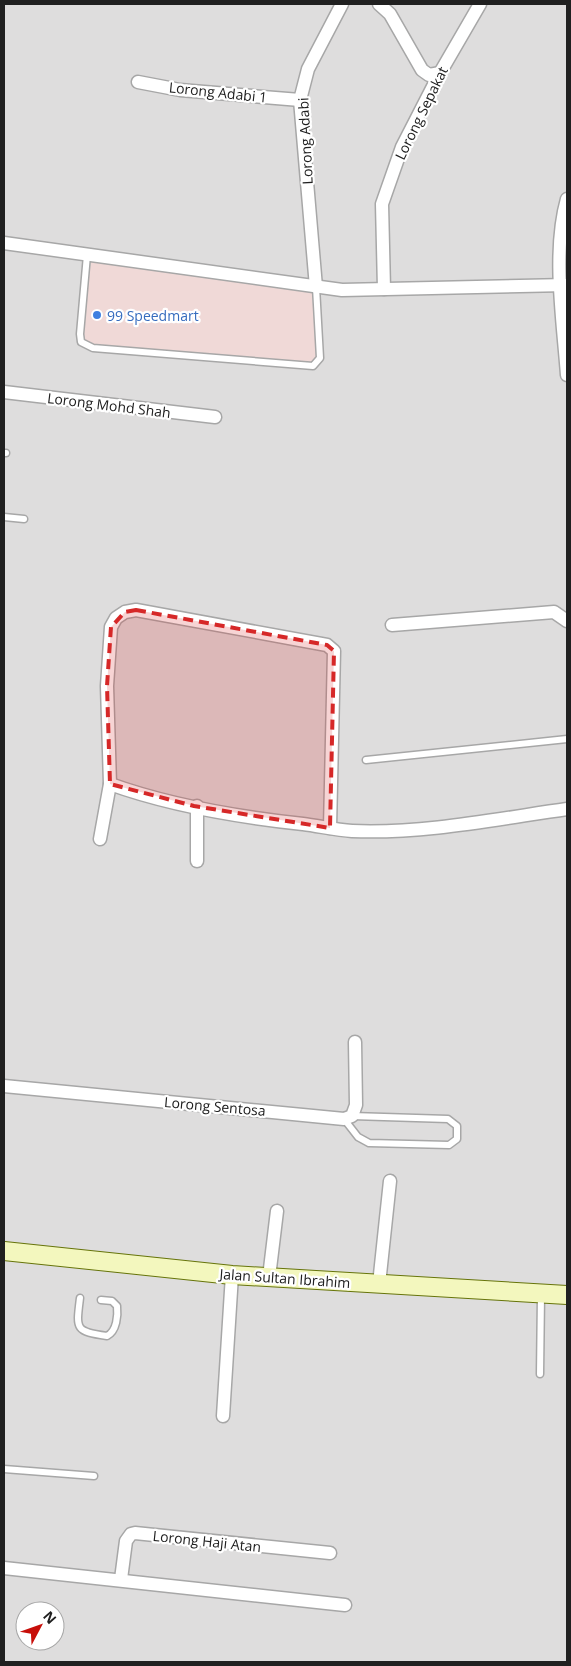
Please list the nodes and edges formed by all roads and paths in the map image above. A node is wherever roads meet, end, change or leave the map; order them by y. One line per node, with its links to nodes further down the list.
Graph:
1 (342, 4): 6 (street, Lorong Adabi)
2 (379, 4): 4 (street)
3 (480, 4): 4 (street, Lorong Sepakat)
4 (440, 73): 12 (street, Lorong Sepakat)
5 (138, 82): 6 (street, Lorong Adabi 1)
6 (300, 100): 11 (street, Lorong Adabi)
7 (567, 199): 10 (street)
8 (4, 243): 9 (street)
9 (87, 255): 11 (street); 11 (lane)
10 (564, 285): 12 (street); 13 (street)
11 (316, 287): 12 (street)
12 (384, 289)
13 (567, 375)
14 (4, 392): 15 (street, Lorong Mohd Shah)
15 (215, 417)
16 (4, 517): 17 (lane)
17 (24, 519)
18 (567, 622): 19 (street)
19 (392, 625)
20 (567, 739): 21 (lane)
21 (366, 760)
22 (110, 784): 23 (street); 25 (street); 26 (street)
23 (197, 806): 25 (street); 27 (street)
24 (567, 809): 25 (street)
25 (330, 828)
26 (100, 839)
27 (197, 861)
28 (355, 1042): 30 (street)
29 (4, 1086): 30 (street, Lorong Sentosa)
30 (348, 1117): 30 (lane)
31 (390, 1180): 36 (street)
32 (277, 1210): 35 (street)
33 (4, 1251): 34 (street, Jalan Sultan Ibrahim)
34 (232, 1275): 35 (street, Jalan Sultan Ibrahim); 42 (street)
35 (268, 1277): 36 (street, Jalan Sultan Ibrahim)
36 (379, 1284): 37 (street, Jalan Sultan Ibrahim)
37 (542, 1293): 38 (street, Jalan Sultan Ibrahim); 41 (lane)
38 (567, 1295)
39 (80, 1298): 40 (lane)
40 (101, 1300)
41 (540, 1374)
42 (223, 1416)
43 (4, 1469): 44 (lane)
44 (94, 1476)
45 (330, 1553): 47 (street, Lorong Haji Atan)
46 (4, 1568): 47 (street)
47 (121, 1579): 48 (street)
48 (345, 1605)

